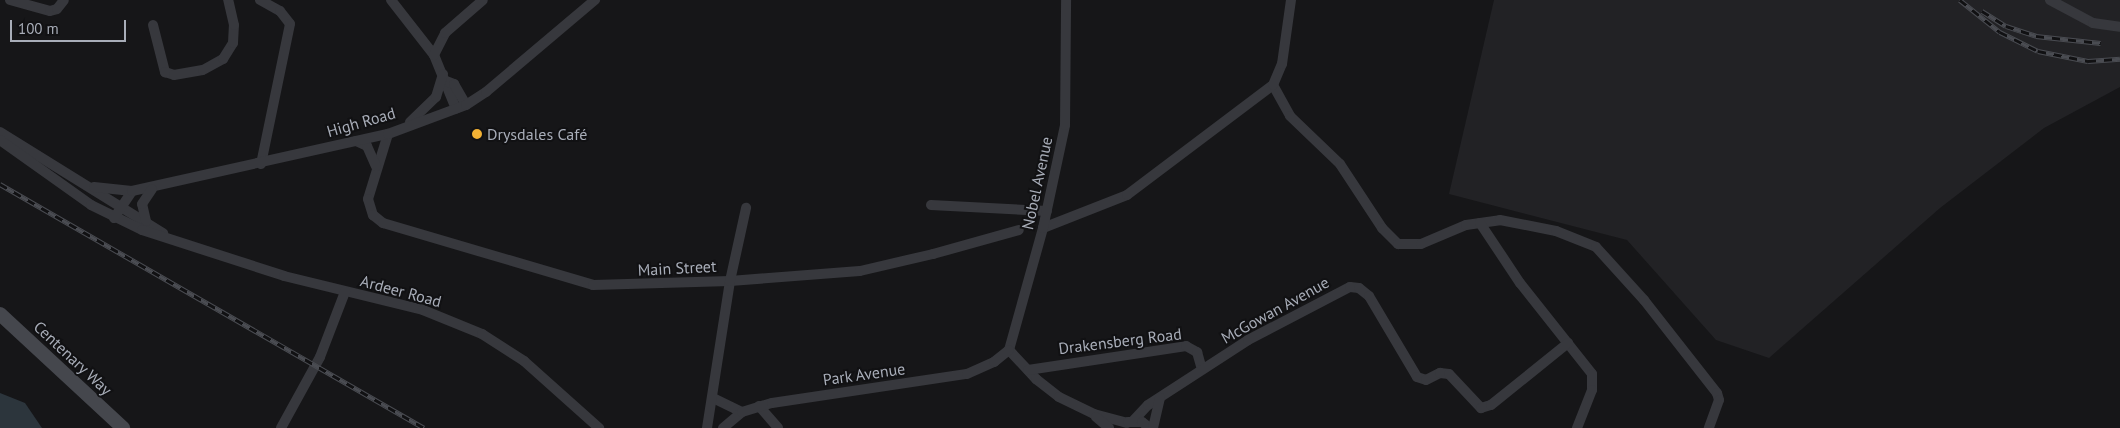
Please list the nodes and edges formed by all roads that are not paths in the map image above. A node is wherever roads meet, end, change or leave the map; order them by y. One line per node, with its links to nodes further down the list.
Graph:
1 (10, 0): 2 (street)
2 (64, 0)
3 (228, 0): 11 (street)
4 (260, 0): 22 (street)
5 (391, 0): 13 (street)
6 (483, 0): 13 (street)
7 (595, 0): 16 (street, High Road)
8 (1066, 0): 30 (street, Nobel Avenue)
9 (1292, 0): 15 (street)
10 (2050, 0): 12 (street)
11 (153, 25)
12 (2120, 27)
13 (434, 55): 14 (street)
14 (445, 77): 16 (street); 17 (street)
15 (1273, 85): 33 (street); 34 (street)
16 (461, 107): 17 (street, High Road)
17 (407, 125): 19 (street, High Road)
18 (0, 132): 24 (street, Ardeer Road)
19 (388, 134): 21 (street, High Road); 23 (street, Main Street)
20 (0, 140): 31 (street, Ardeer Road)
21 (356, 141): 22 (street, High Road); 23 (street)
22 (261, 164): 25 (street, High Road)
23 (376, 166): 37 (street, Main Street)
24 (72, 179): 26 (street, High Road); 28 (street, Ardeer Road)
25 (152, 189): 26 (street, High Road); 32 (street)
26 (132, 191): 28 (street)
27 (932, 205): 30 (street)
28 (121, 207): 31 (street); 32 (street, Ardeer Road)
29 (746, 208): 37 (street)
30 (1046, 212): 34 (street, Nobel Avenue)
31 (114, 218): 36 (street, Ardeer Road)
32 (146, 221): 36 (street, Ardeer Road)
33 (1480, 223): 40 (street); 59 (street)
34 (1043, 228): 41 (street, Nobel Avenue)
35 (1019, 230): 37 (street, Main Street)
36 (168, 236): 38 (street, Ardeer Road)
37 (730, 281): 44 (street)
38 (345, 292): 52 (street); 53 (street, Ardeer Road)
39 (0, 314): 51 (main road, Centenary Way)
40 (1568, 343): 42 (street, McGowan Avenue); 58 (street)
41 (1009, 350): 43 (street); 46 (street, Park Avenue)
42 (1202, 369): 43 (street, Drakensberg Road); 45 (street, McGowan Avenue)
43 (1028, 370): 48 (street)
44 (713, 398): 47 (street); 54 (street)
45 (1160, 398): 49 (street, McGowan Avenue); 50 (street)
46 (759, 406): 47 (street, Park Avenue); 56 (street)
47 (742, 412): 55 (street, Park Avenue)
48 (1094, 414): 49 (street); 57 (street)
49 (1130, 421): 50 (street)
50 (1153, 425)
51 (123, 428)
52 (281, 428)
53 (599, 428)
54 (707, 428)
55 (723, 428)
56 (778, 428)
57 (1109, 428)
58 (1577, 428)
59 (1709, 428)

